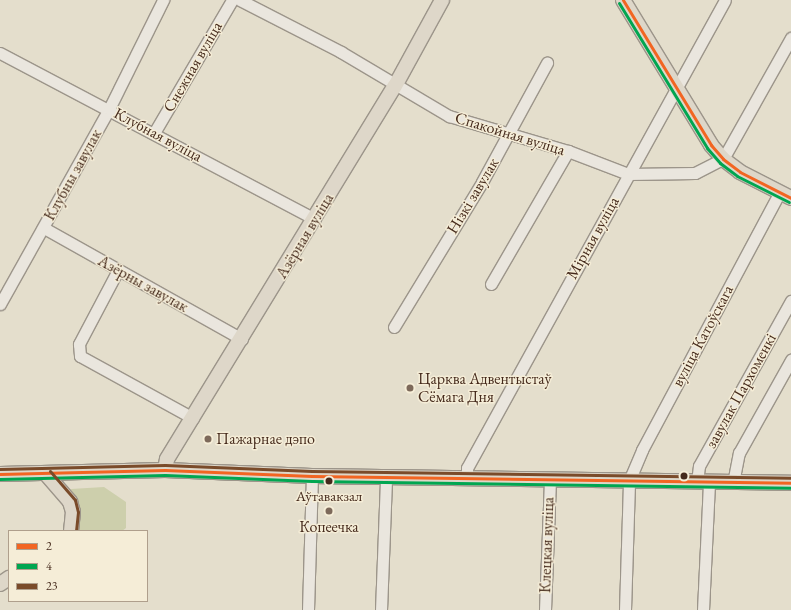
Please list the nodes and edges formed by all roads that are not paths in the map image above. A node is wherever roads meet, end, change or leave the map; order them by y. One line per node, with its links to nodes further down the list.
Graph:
1 (163, 0): 12 (street, Клубны завулак)
2 (232, 0): 14 (street, Снежная вуліца)
3 (240, 0): 10 (street, Спакойная вуліца)
4 (442, 0): 10 (main road, Азёрная вуліца)
5 (623, 0): 11 (main road)
6 (725, 0): 11 (street, Мірная вуліца)
7 (790, 40): 16 (street)
8 (0, 53): 12 (street, Клубная вуліца)
9 (547, 63): 13 (street, Нізкі завулак)
10 (395, 86): 13 (street, Спакойная вуліца); 19 (main road, Азёрная вуліца)
11 (676, 87): 16 (main road); 17 (street, Мірная вуліца)
12 (109, 109): 14 (street, Клубная вуліца); 20 (street, Клубны завулак)
13 (510, 133): 15 (street, Спакойная вуліца); 25 (street, Нізкі завулак)
14 (154, 134): 19 (street, Клубная вуліца)
15 (568, 151): 17 (street, Спакойная вуліца); 22 (street)
16 (723, 159): 17 (street, Спакойная вуліца); 18 (main road)
17 (628, 174): 34 (street, Мірная вуліца)
18 (785, 195): 36 (street, вуліца Катоўскага)
19 (315, 219): 26 (main road, Азёрная вуліца)
20 (44, 228): 21 (street, Азёрны завулак); 24 (street, Клубны завулак)
21 (118, 270): 26 (street, Азёрны завулак); 28 (street)
22 (491, 284)
23 (791, 301): 37 (street, завулак Пархоменкі)
24 (0, 304)
25 (394, 327)
26 (242, 339): 28 (main road, Азёрная вуліца)
27 (791, 360): 38 (street)
28 (193, 418): 29 (main road, Азёрная вуліца)
29 (165, 470): 31 (main road); 32 (main road)
30 (0, 474): 31 (main road)
31 (44, 474): 40 (main road)
32 (312, 476): 33 (main road); 41 (street)
33 (386, 477): 34 (main road); 42 (street)
34 (467, 479): 35 (main road)
35 (550, 480): 36 (main road); 43 (street, Клецкая вуліца)
36 (629, 481): 37 (main road); 44 (street)
37 (703, 482): 38 (main road); 45 (street, завулак Пархоменкі)
38 (733, 483): 39 (main road)
39 (791, 483)
40 (71, 530)
41 (308, 610)
42 (381, 610)
43 (545, 610)
44 (625, 610)
45 (703, 610)

